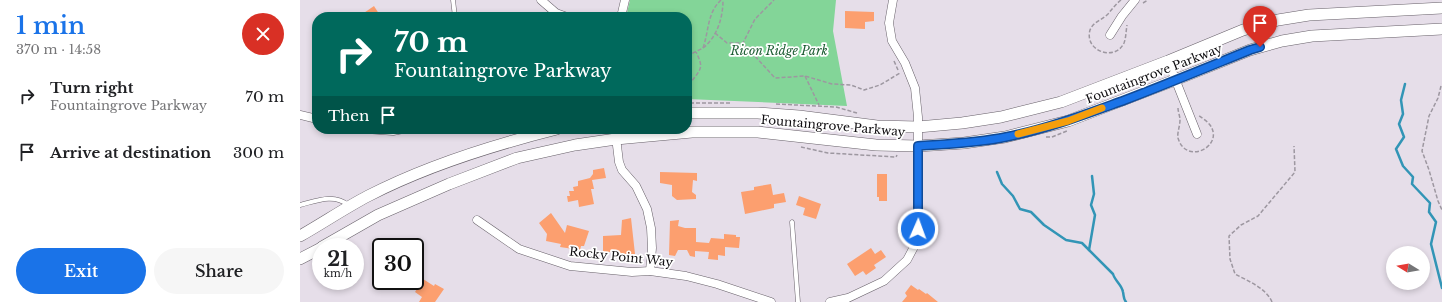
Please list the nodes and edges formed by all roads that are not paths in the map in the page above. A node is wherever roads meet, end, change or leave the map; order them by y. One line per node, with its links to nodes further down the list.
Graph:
1 (453, 0): 7 (lane)
2 (541, 0): 8 (street)
3 (625, 0): 9 (street)
4 (893, 0): 17 (street)
5 (1135, 0): 11 (street)
6 (1442, 8): 12 (main road, Fountaingrove Parkway)
7 (454, 12)
8 (552, 12)
9 (622, 12)
10 (1442, 29): 13 (main road, Fountaingrove Parkway)
11 (1110, 35)
12 (1168, 61): 13 (street); 17 (main road, Fountaingrove Parkway)
13 (1175, 80): 21 (street); 22 (main road, Fountaingrove Parkway)
14 (692, 113): 17 (main road, Fountaingrove Parkway)
15 (300, 115): 16 (street)
16 (312, 118)
17 (918, 127): 22 (street)
18 (692, 132): 22 (main road, Fountaingrove Parkway)
19 (537, 134): 24 (main road)
20 (615, 134): 28 (main road, Fountaingrove Parkway); 31 (street)
21 (1197, 134)
22 (918, 146): 34 (street)
23 (300, 204): 24 (lane)
24 (350, 206): 27 (main road)
25 (477, 220): 31 (street, Rocky Point Way)
26 (792, 222): 33 (lane)
27 (300, 236)
28 (338, 238)
29 (312, 252): 30 (main road, Fountaingrove Parkway)
30 (300, 259)
31 (650, 271): 32 (street, Rocky Point Way)
32 (771, 302)
33 (798, 302)
34 (830, 302)

